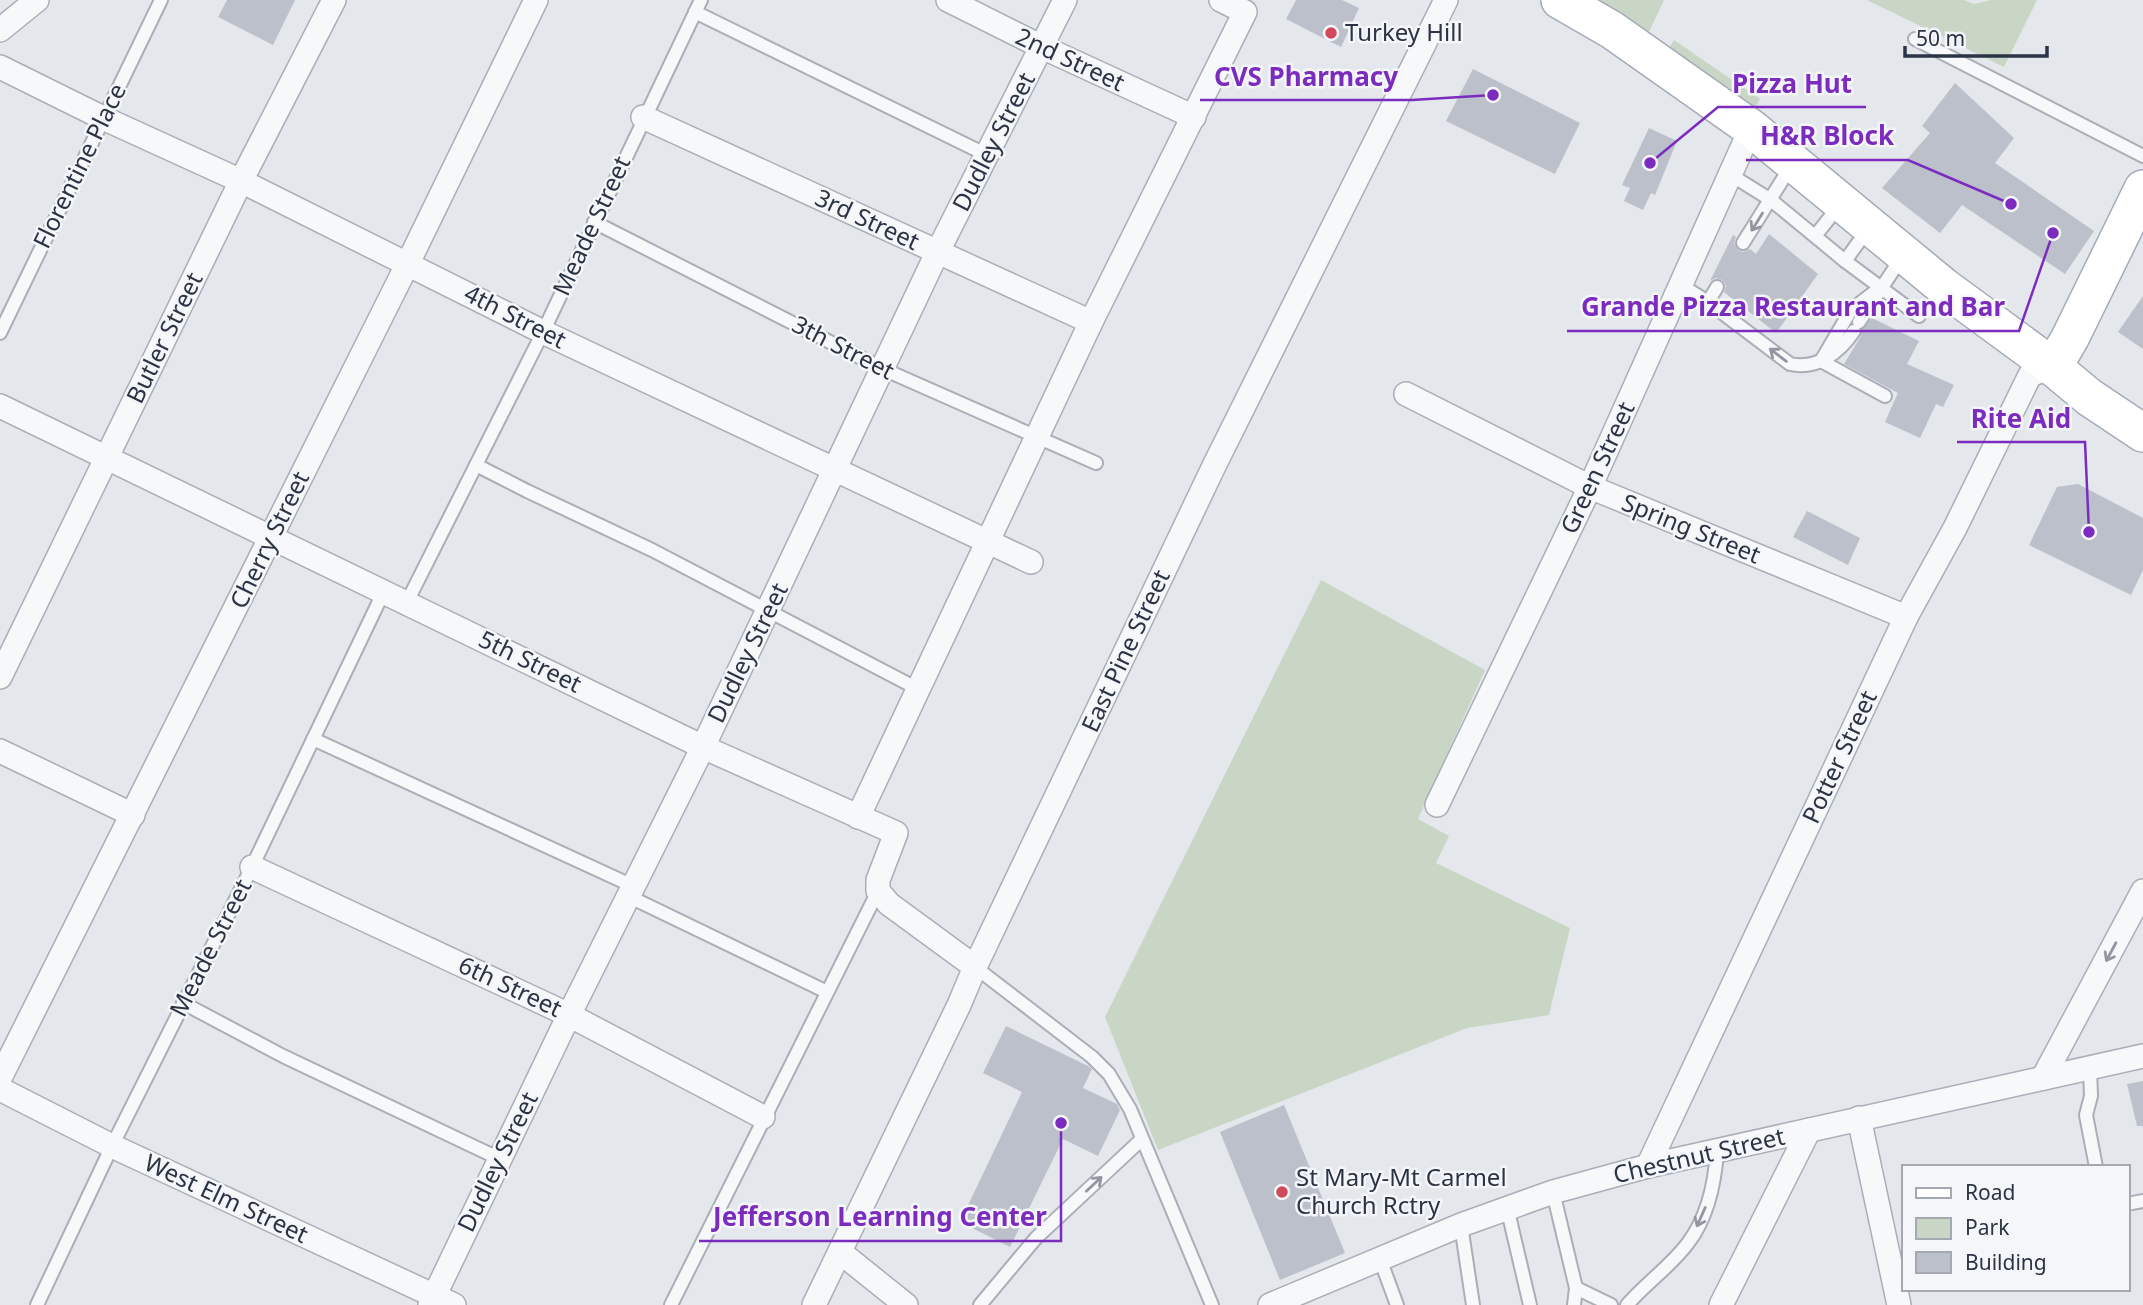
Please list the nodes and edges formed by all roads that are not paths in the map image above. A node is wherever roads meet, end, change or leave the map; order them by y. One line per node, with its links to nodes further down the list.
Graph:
1 (37, 0): 11 (street)
2 (161, 0): 17 (lane, Florentine Place)
3 (334, 0): 23 (street, Butler Street)
4 (536, 0): 34 (street, Cherry Street)
5 (948, 0): 13 (street, 2nd Street)
6 (1065, 0): 13 (street, Dudley Street)
7 (1221, 0): 16 (street)
8 (1446, 0): 75 (street, East Pine Street)
9 (1560, 0): 18 (main road)
10 (698, 6): 15 (lane, Meade Street); 19 (lane)
11 (0, 30)
12 (1915, 39): 20 (lane)
13 (1042, 47): 16 (street, 2nd Street); 19 (street, Dudley Street)
14 (0, 67): 17 (street, 4th Street)
15 (643, 117): 27 (lane, Meade Street); 31 (street, 3rd Street)
16 (1194, 117): 40 (street)
17 (103, 118): 23 (street, 4th Street); 42 (lane, Florentine Place)
18 (1751, 128): 21 (main road); 22 (street, Green Street)
19 (987, 155): 31 (street, Dudley Street)
20 (2143, 156)
21 (1793, 163): 25 (lane); 26 (main road)
22 (1731, 175): 25 (lane); 35 (street, Green Street)
23 (241, 181): 34 (street, 4th Street); 51 (street, Butler Street)
24 (2143, 189): 44 (main road)
25 (1770, 200): 29 (lane); 30 (lane, one-way to 30)
26 (1842, 202): 28 (main road); 29 (lane)
27 (594, 222): 41 (lane, Meade Street); 45 (lane, 3th Street)
28 (1871, 226): 32 (main road); 33 (lane)
29 (1815, 236): 33 (lane)
30 (1743, 243)
31 (937, 253): 40 (street, 3rd Street); 45 (street, Dudley Street)
32 (1905, 254): 37 (lane); 44 (main road)
33 (1845, 261): 37 (lane)
34 (408, 263): 41 (street, 4th Street); 56 (street, Cherry Street)
35 (1681, 285): 38 (lane); 55 (street, Green Street)
36 (1717, 287): 38 (lane)
37 (1881, 287): 39 (lane); 43 (lane); 43 (lane)
38 (1708, 302): 43 (lane, one-way to 38)
39 (1919, 316)
40 (1091, 322): 50 (street)
41 (543, 331): 53 (lane, Meade Street); 54 (street, 4th Street)
42 (0, 333)
43 (1821, 361): 47 (lane)
44 (2053, 367): 49 (main road); 62 (street, Potter Street)
45 (883, 369): 50 (lane, 3th Street); 54 (street, Dudley Street)
46 (1406, 394): 55 (street, Spring Street)
47 (1885, 396)
48 (0, 406): 51 (street, 5th Street)
49 (2143, 433)
50 (1036, 438): 52 (lane, 3th Street); 57 (street)
51 (107, 458): 56 (street, 5th Street); 63 (street, Butler Street)
52 (1096, 463)
53 (476, 465): 60 (lane, Meade Street); 61 (lane)
54 (835, 471): 57 (street, 4th Street); 61 (street, Dudley Street)
55 (1590, 487): 62 (street, Spring Street); 68 (street, Green Street)
56 (271, 537): 59 (street, 5th Street); 69 (street, Cherry Street)
57 (988, 541): 58 (street, 4th Street); 64 (street)
58 (1031, 562)
59 (384, 591): 60 (street, 5th Street); 65 (lane, Meade Street)
60 (407, 602): 66 (street, 5th Street)
61 (769, 609): 64 (lane); 66 (street, Dudley Street)
62 (1906, 617): 92 (street, Potter Street)
63 (0, 677)
64 (918, 689): 70 (street)
65 (313, 739): 71 (lane, Meade Street); 72 (lane)
66 (703, 747): 70 (street, 5th Street); 72 (street, Dudley Street)
67 (0, 751): 69 (street)
68 (1437, 804)
69 (133, 815): 81 (street, Cherry Street)
70 (858, 817): 73 (street, 5th Street)
71 (252, 867): 77 (lane, Meade Street); 78 (street, 6th Street)
72 (631, 891): 76 (lane); 78 (street, Dudley Street)
73 (878, 891): 75 (street); 76 (lane)
74 (2143, 891): 82 (street, one-way to 82)
75 (975, 967): 87 (lane); 96 (street, East Pine Street)
76 (827, 992): 84 (lane)
77 (183, 1003): 88 (lane, Meade Street); 90 (lane)
78 (569, 1014): 84 (street, 6th Street); 90 (street, Dudley Street)
79 (2143, 1056): 80 (street, Chestnut Street)
80 (2090, 1068): 82 (street, Chestnut Street); 91 (lane)
81 (0, 1078)
82 (2043, 1079): 85 (street, Chestnut Street)
83 (0, 1089): 88 (street, West Elm Street)
84 (763, 1117): 102 (lane)
85 (1859, 1118): 86 (street, Chestnut Street); 115 (street)
86 (1809, 1130): 89 (street, Chestnut Street); 114 (street)
87 (1142, 1139): 105 (lane, one-way to 87); 106 (lane)
88 (112, 1146): 100 (street, West Elm Street); 101 (lane, Meade Street)
89 (1717, 1151): 92 (street, Chestnut Street); 113 (lane, one-way to 113)
90 (500, 1159): 100 (street, Dudley Street)
91 (2096, 1165)
92 (1647, 1166): 93 (street, Chestnut Street)
93 (1553, 1192): 94 (street, Chestnut Street); 98 (lane)
94 (1507, 1207): 95 (street, Chestnut Street); 110 (lane)
95 (1461, 1225): 97 (street, Chestnut Street); 109 (lane)
96 (840, 1252): 103 (street, East Pine Street); 104 (street)
97 (1380, 1259): 99 (street, Chestnut Street); 108 (lane)
98 (1576, 1288): 111 (lane); 112 (lane)
99 (1299, 1299): 107 (street, Chestnut Street)
100 (439, 1302)
101 (37, 1305)
102 (671, 1305)
103 (814, 1305)
104 (906, 1305)
105 (980, 1305)
106 (1212, 1305)
107 (1270, 1305)
108 (1397, 1305)
109 (1473, 1305)
110 (1530, 1305)
111 (1574, 1305)
112 (1611, 1305)
113 (1627, 1305)
114 (1721, 1305)
115 (1899, 1305)

